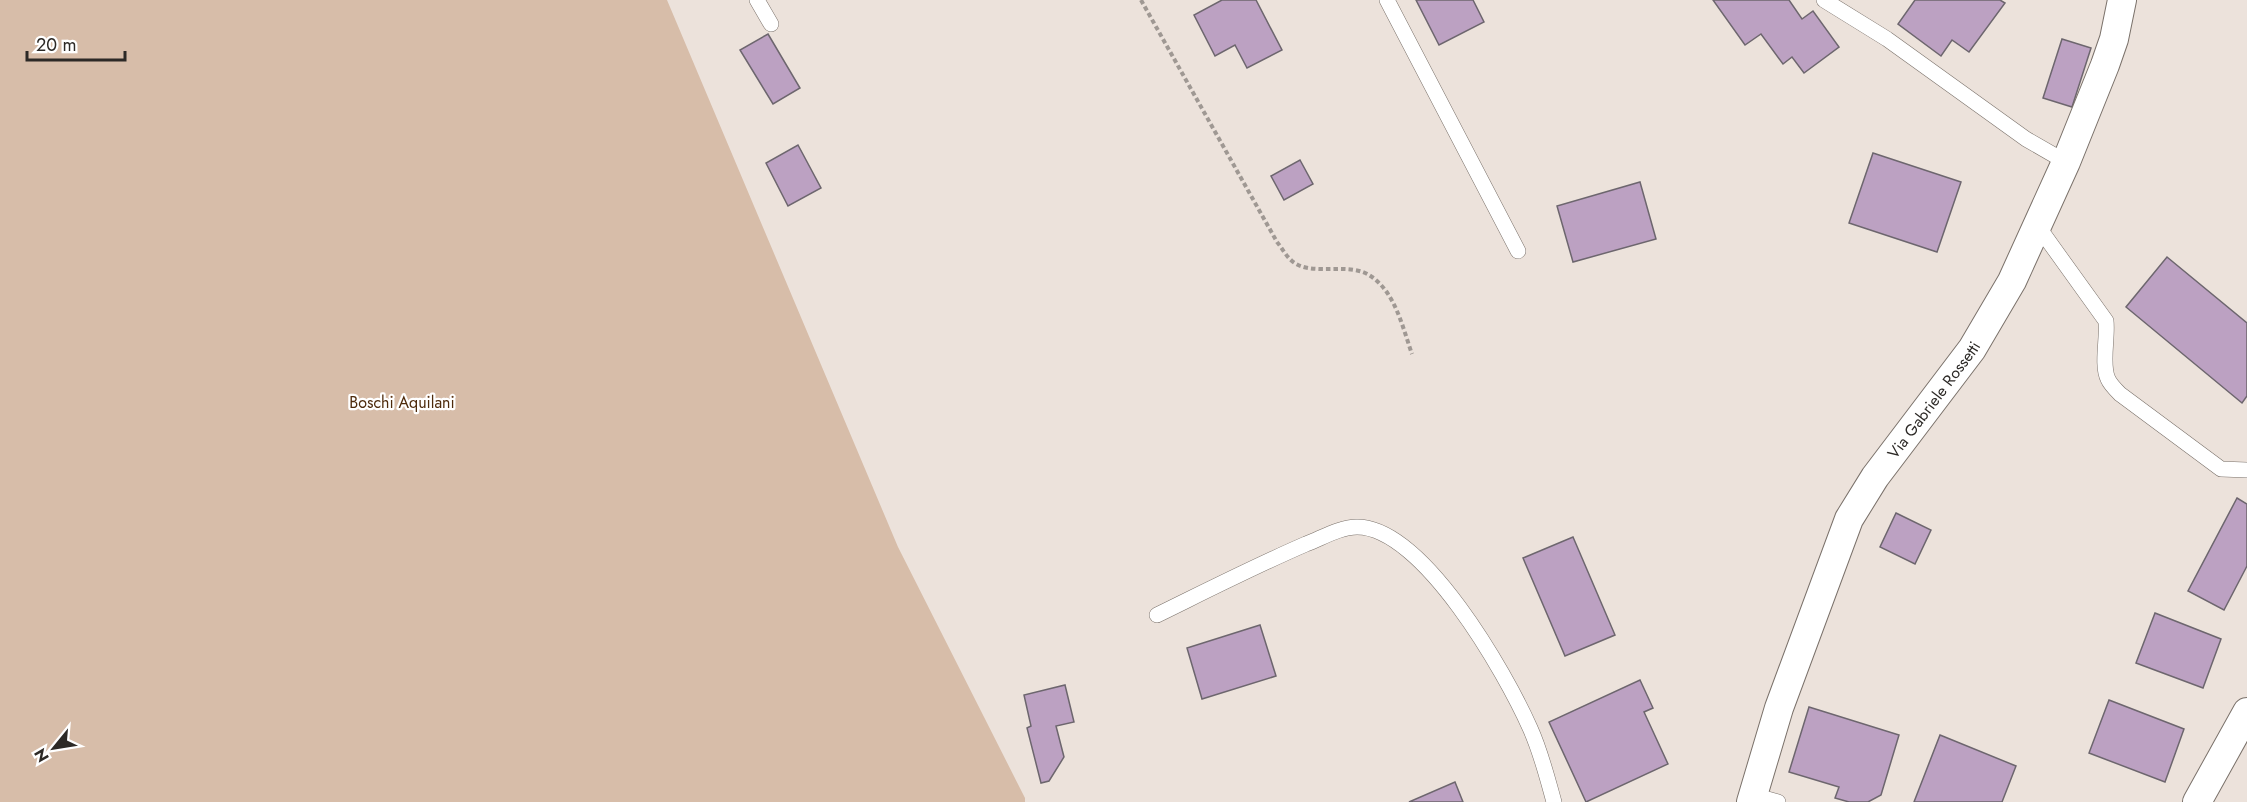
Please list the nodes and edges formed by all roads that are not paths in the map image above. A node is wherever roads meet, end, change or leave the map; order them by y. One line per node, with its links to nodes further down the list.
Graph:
1 (757, 0): 5 (lane)
2 (1387, 0): 8 (lane)
3 (1824, 0): 6 (lane)
4 (2122, 0): 6 (street, Via Gabriele Rossetti)
5 (771, 24)
6 (2066, 162): 7 (street, Via Gabriele Rossetti)
7 (2037, 225): 9 (lane); 12 (street, Via Gabriele Rossetti)
8 (1518, 251)
9 (2247, 470)
10 (1157, 615): 13 (lane)
11 (2247, 712): 14 (street)
12 (1761, 800)
13 (1554, 802)
14 (2197, 802)

